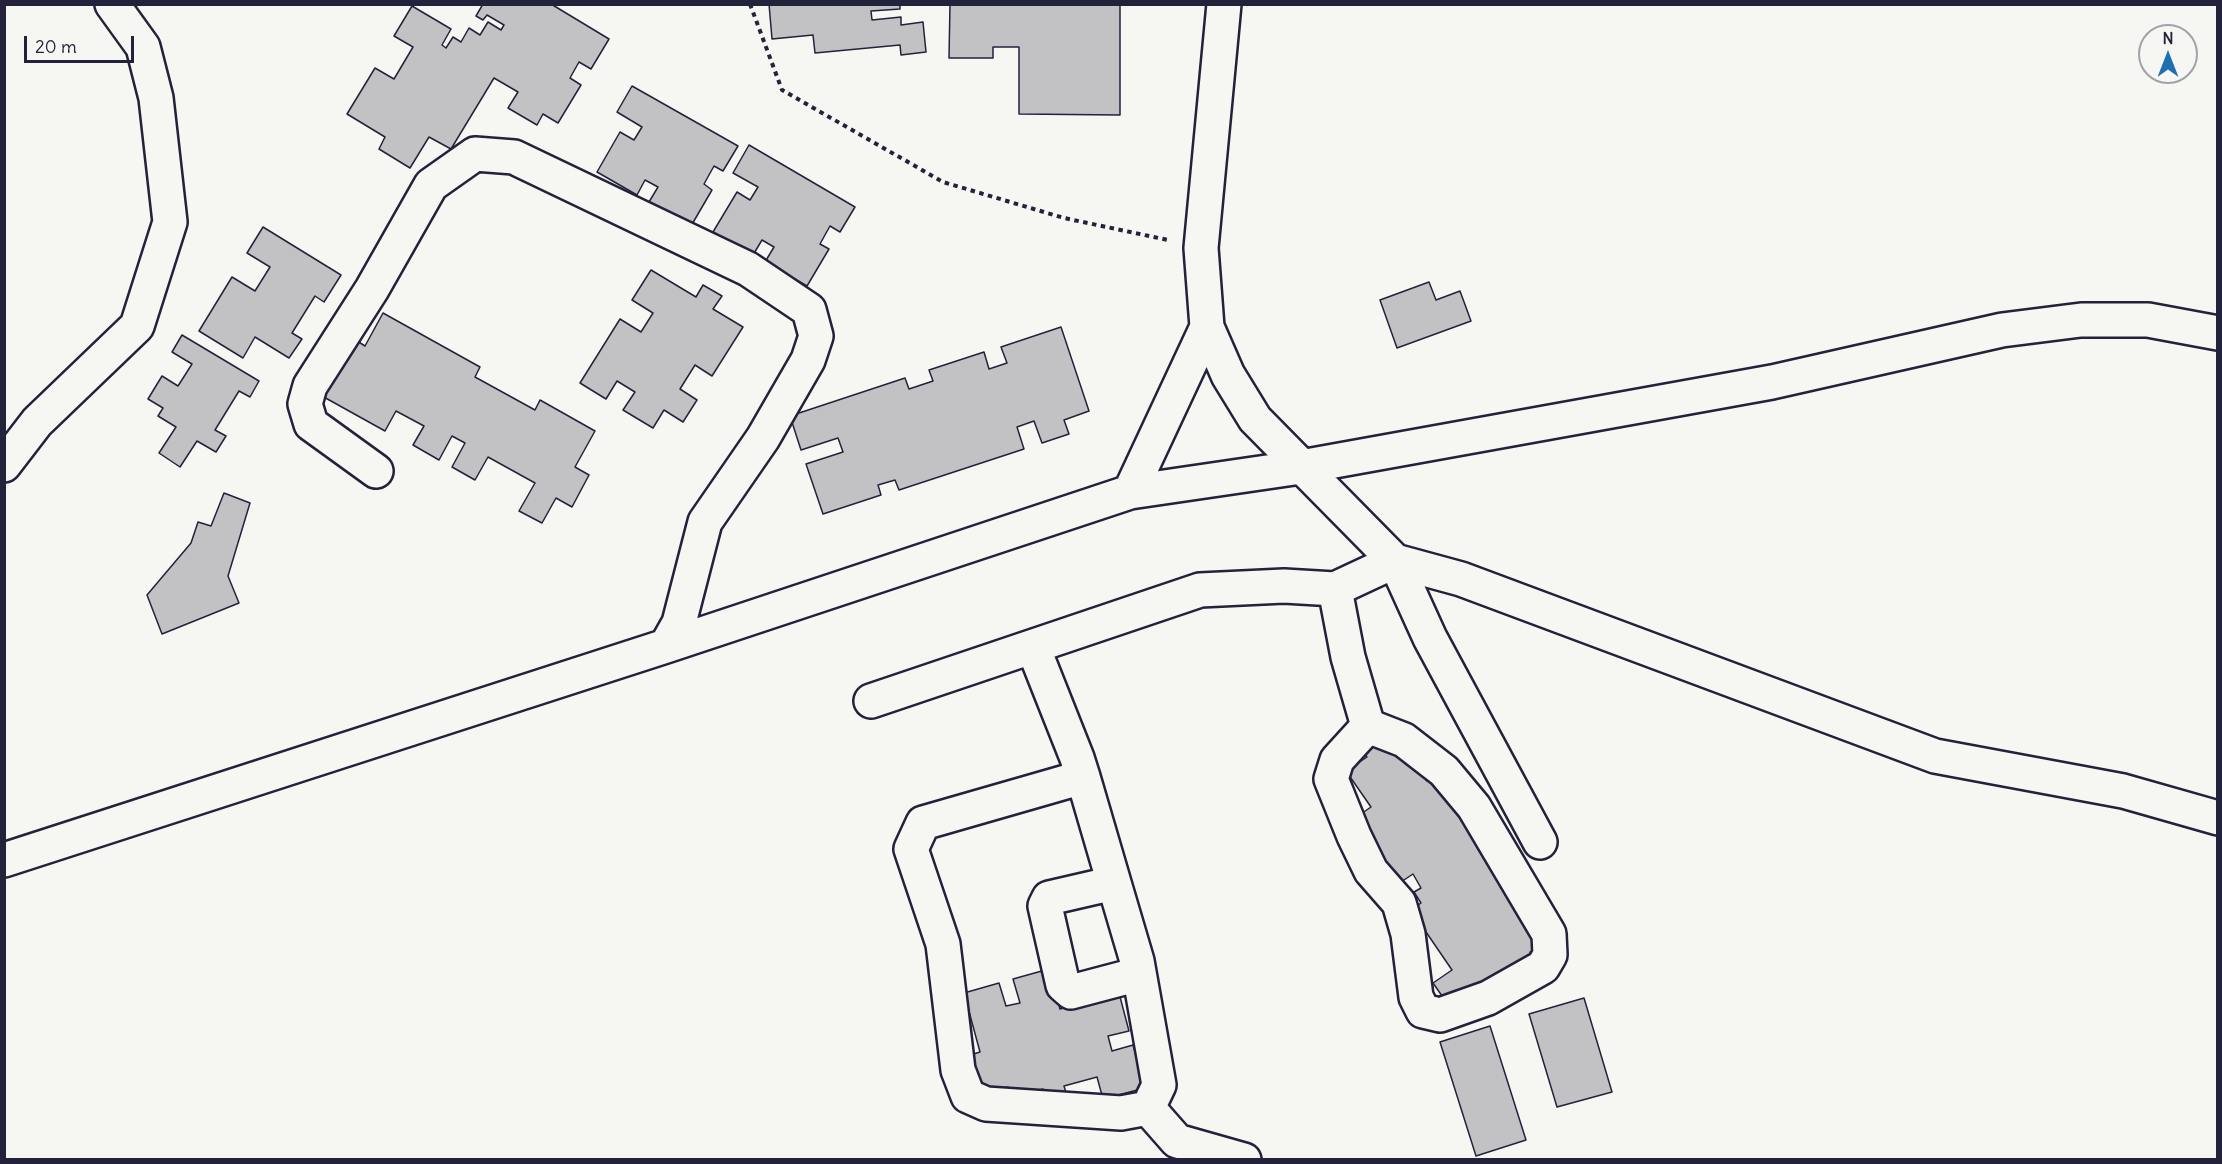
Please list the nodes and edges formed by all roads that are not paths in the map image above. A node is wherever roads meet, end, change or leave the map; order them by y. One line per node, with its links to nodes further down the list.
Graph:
1 (112, 4): 5 (street)
2 (1224, 4): 3 (street)
3 (1207, 327): 6 (street); 8 (street)
4 (2217, 333): 6 (street)
5 (4, 465)
6 (1301, 467): 8 (street); 9 (street)
7 (376, 471): 11 (street)
8 (1130, 492): 11 (street)
9 (1395, 561): 10 (street); 16 (street); 17 (street)
10 (1335, 589): 12 (street); 14 (street)
11 (666, 646): 18 (street)
12 (1033, 647): 13 (street); 15 (street)
13 (871, 701)
14 (1368, 726): 14 (street)
15 (1083, 777): 19 (street); 21 (street)
16 (2217, 818)
17 (1540, 842)
18 (4, 860)
19 (1114, 883): 20 (street); 20 (street)
20 (1139, 974): 21 (street)
21 (1148, 1108): 22 (street)
22 (1244, 1160)

